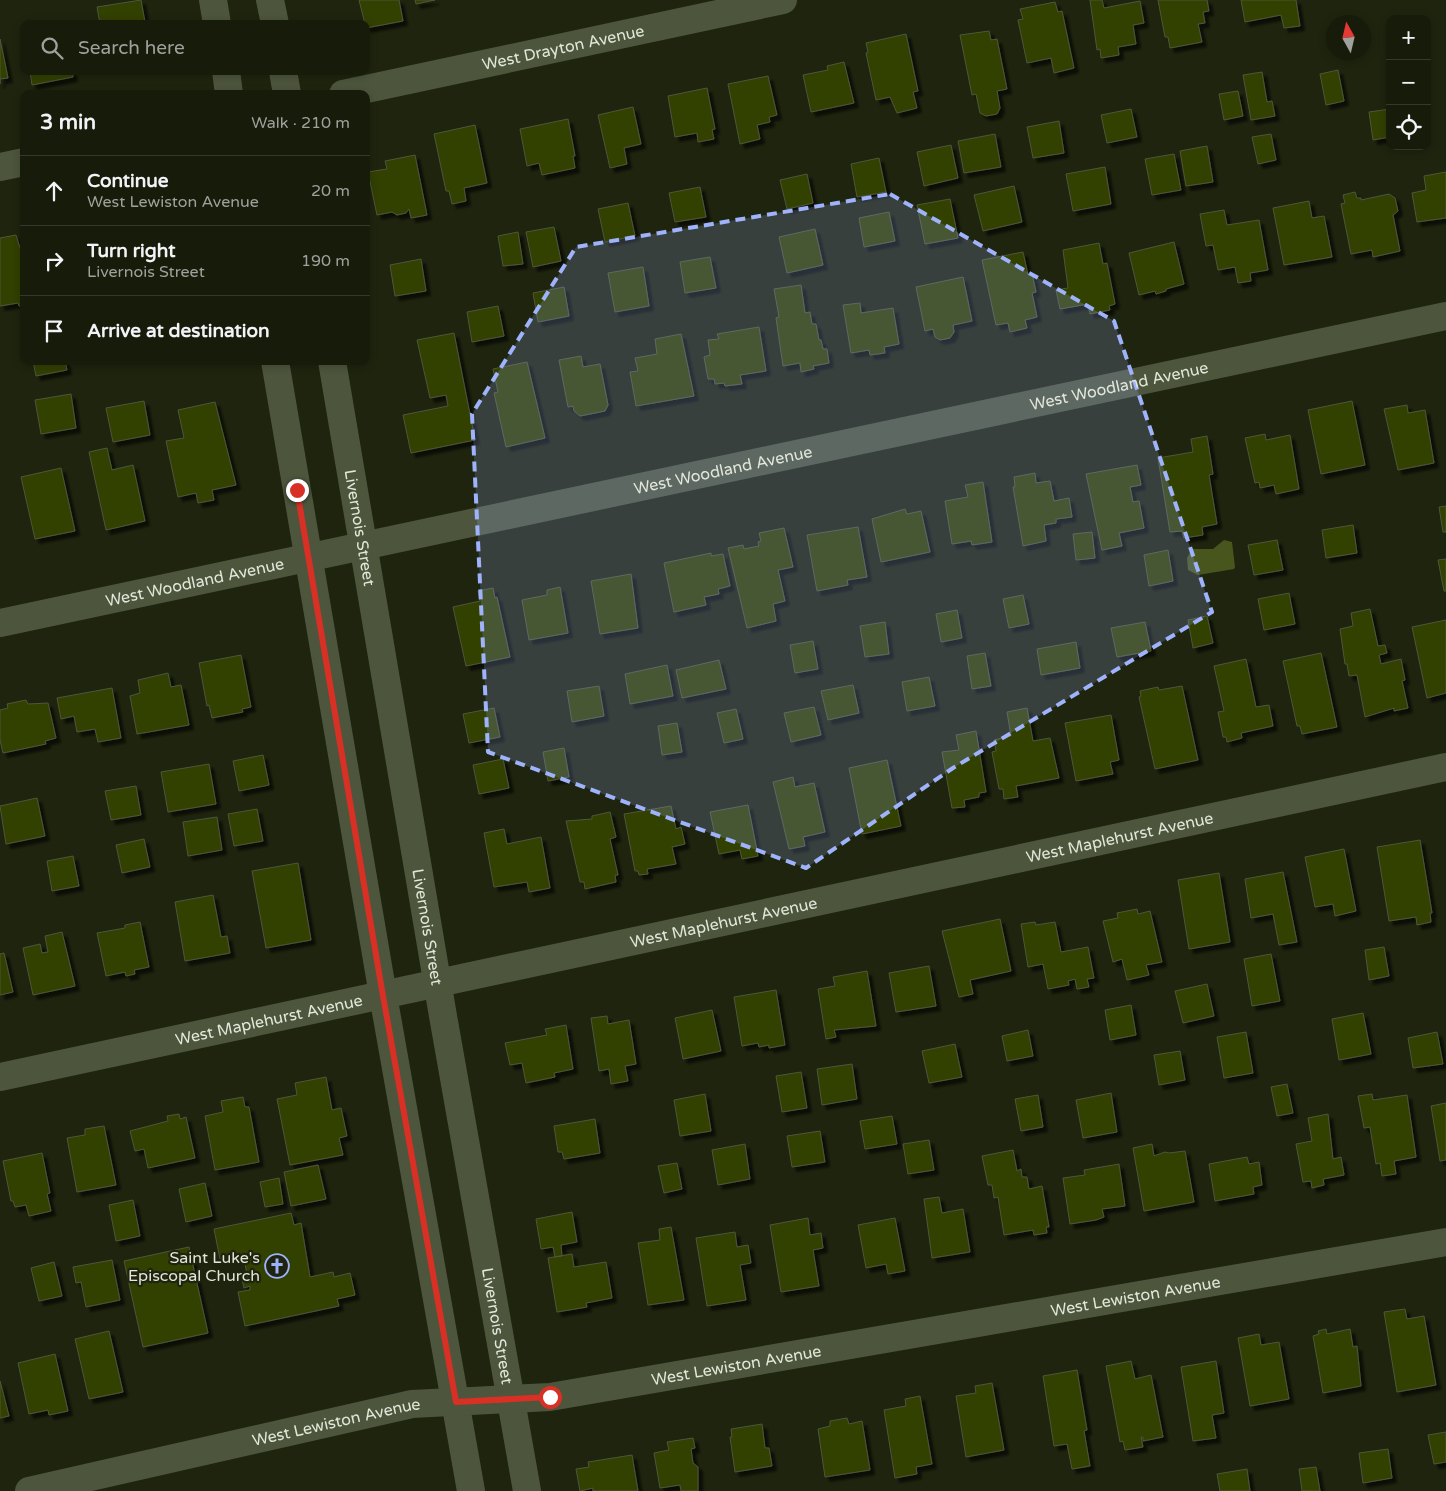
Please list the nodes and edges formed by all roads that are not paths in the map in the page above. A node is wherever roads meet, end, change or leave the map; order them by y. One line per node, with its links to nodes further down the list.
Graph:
1 (213, 0): 4 (street)
2 (270, 0): 5 (street)
3 (783, 0): 10 (street, West Drayton Avenue)
4 (216, 20)
5 (274, 20)
6 (227, 75): 8 (street)
7 (284, 75): 9 (street)
8 (228, 90)
9 (286, 90)
10 (362, 90)
11 (20, 163): 12 (street)
12 (0, 167)
13 (1446, 316): 16 (street, West Woodland Avenue)
14 (276, 365): 17 (street)
15 (333, 365): 16 (street, Livernois Street)
16 (364, 545): 17 (street, West Woodland Avenue); 20 (street, Livernois Street)
17 (309, 557): 18 (street, West Woodland Avenue); 21 (street)
18 (0, 623)
19 (1446, 767): 20 (street, West Maplehurst Avenue)
20 (438, 983): 21 (street, West Maplehurst Avenue); 24 (street, Livernois Street)
21 (383, 996): 22 (street, West Maplehurst Avenue); 25 (street)
22 (0, 1077)
23 (1446, 1242): 24 (street, West Lewiston Avenue)
24 (512, 1399): 25 (street, West Lewiston Avenue); 28 (street, Livernois Street)
25 (456, 1402): 26 (street, West Lewiston Avenue); 27 (street)
26 (29, 1491)
27 (471, 1491)
28 (527, 1491)

